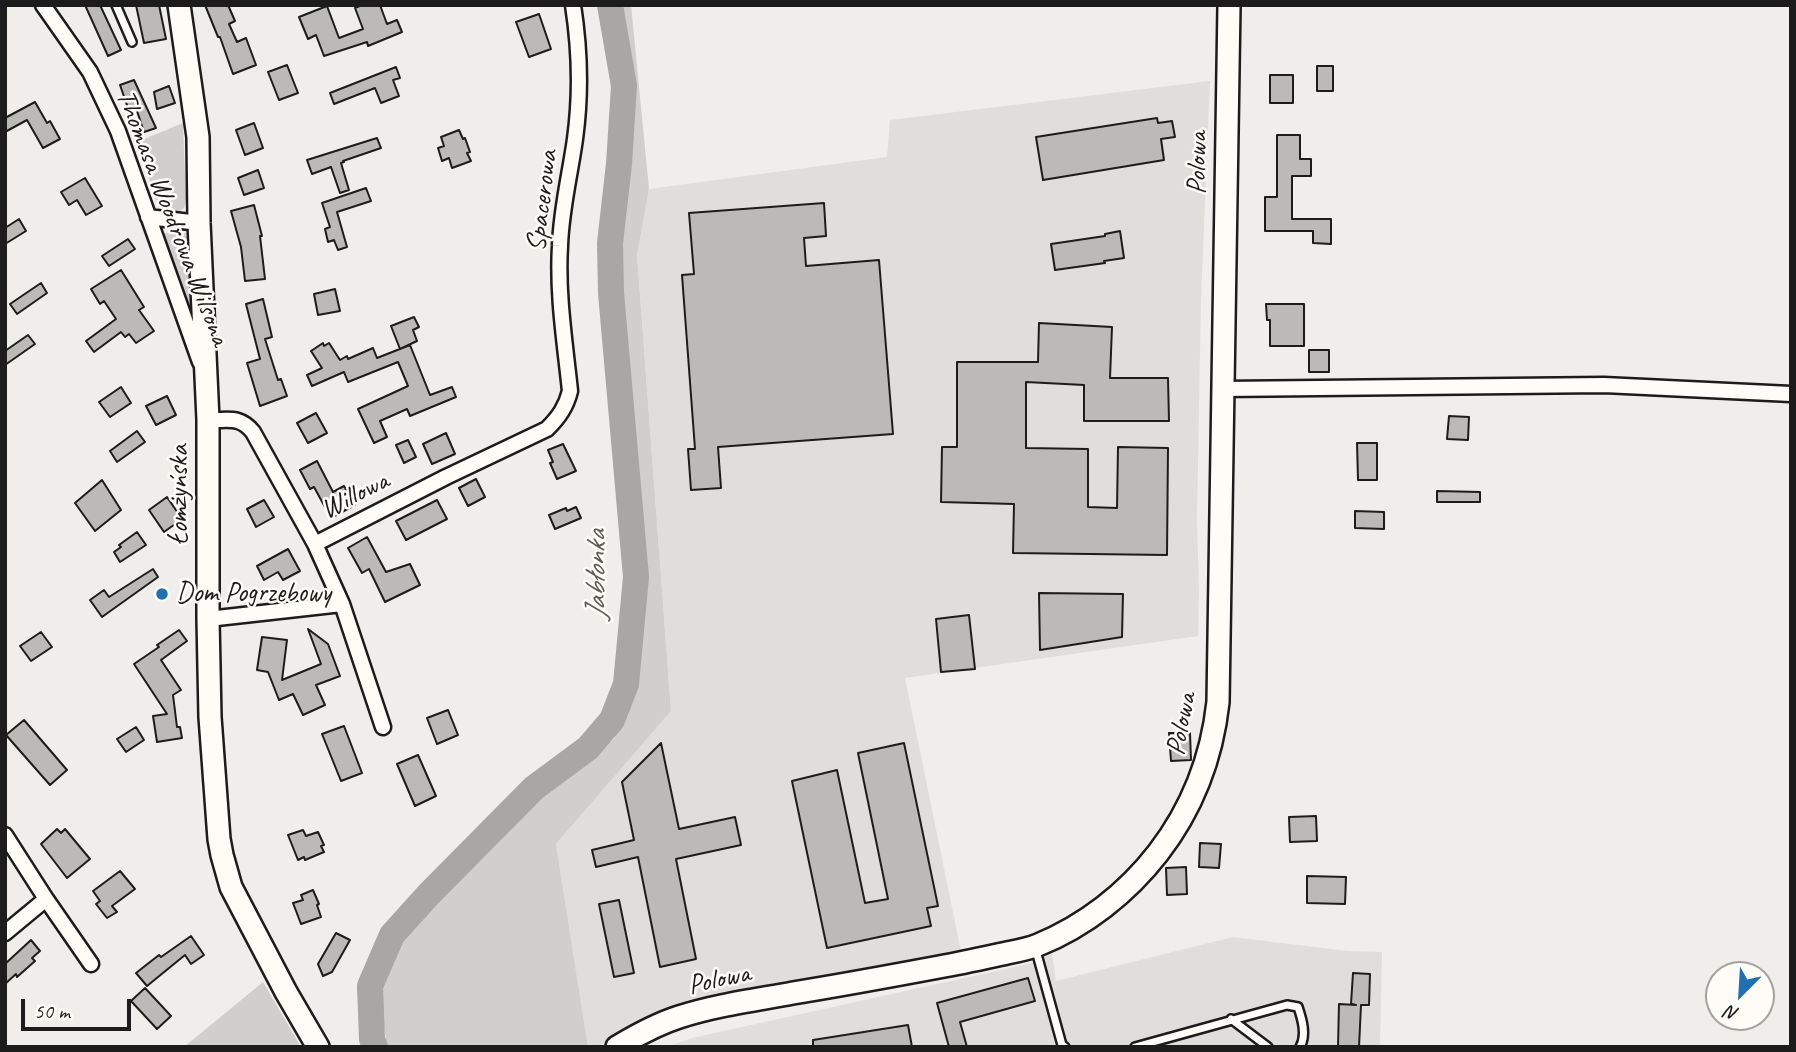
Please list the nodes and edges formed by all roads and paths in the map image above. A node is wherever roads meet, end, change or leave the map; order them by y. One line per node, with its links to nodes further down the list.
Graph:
1 (43, 5): 7 (street, Thomasa Woodrowa Wilsona)
2 (116, 5): 6 (lane)
3 (179, 5): 8 (street, Łomżyńska)
4 (573, 5): 12 (street, Spacerowa)
5 (1229, 5): 10 (street, Polowa)
6 (132, 42)
7 (148, 217): 8 (street); 9 (street, Thomasa Woodrowa Wilsona)
8 (199, 223): 9 (street, Łomżyńska)
9 (207, 380): 13 (street, Łomżyńska)
10 (1223, 389): 11 (street); 21 (street, Polowa)
11 (1791, 394)
12 (567, 403): 14 (street, Willowa)
13 (208, 419): 14 (street, Willowa); 16 (street, Łomżyńska)
14 (315, 544): 15 (street)
15 (342, 604): 16 (street); 17 (street)
16 (208, 619): 24 (street, Łomżyńska)
17 (383, 727)
18 (5, 835): 19 (street)
19 (46, 899): 20 (street); 22 (street)
20 (5, 933)
21 (1035, 946): 25 (street, Polowa); 26 (lane)
22 (90, 964)
23 (1231, 1019): 27 (lane); 28 (lane); 29 (lane)
24 (318, 1047)
25 (617, 1047)
26 (1065, 1047)
27 (1135, 1047)
28 (1268, 1047)
29 (1300, 1047)

